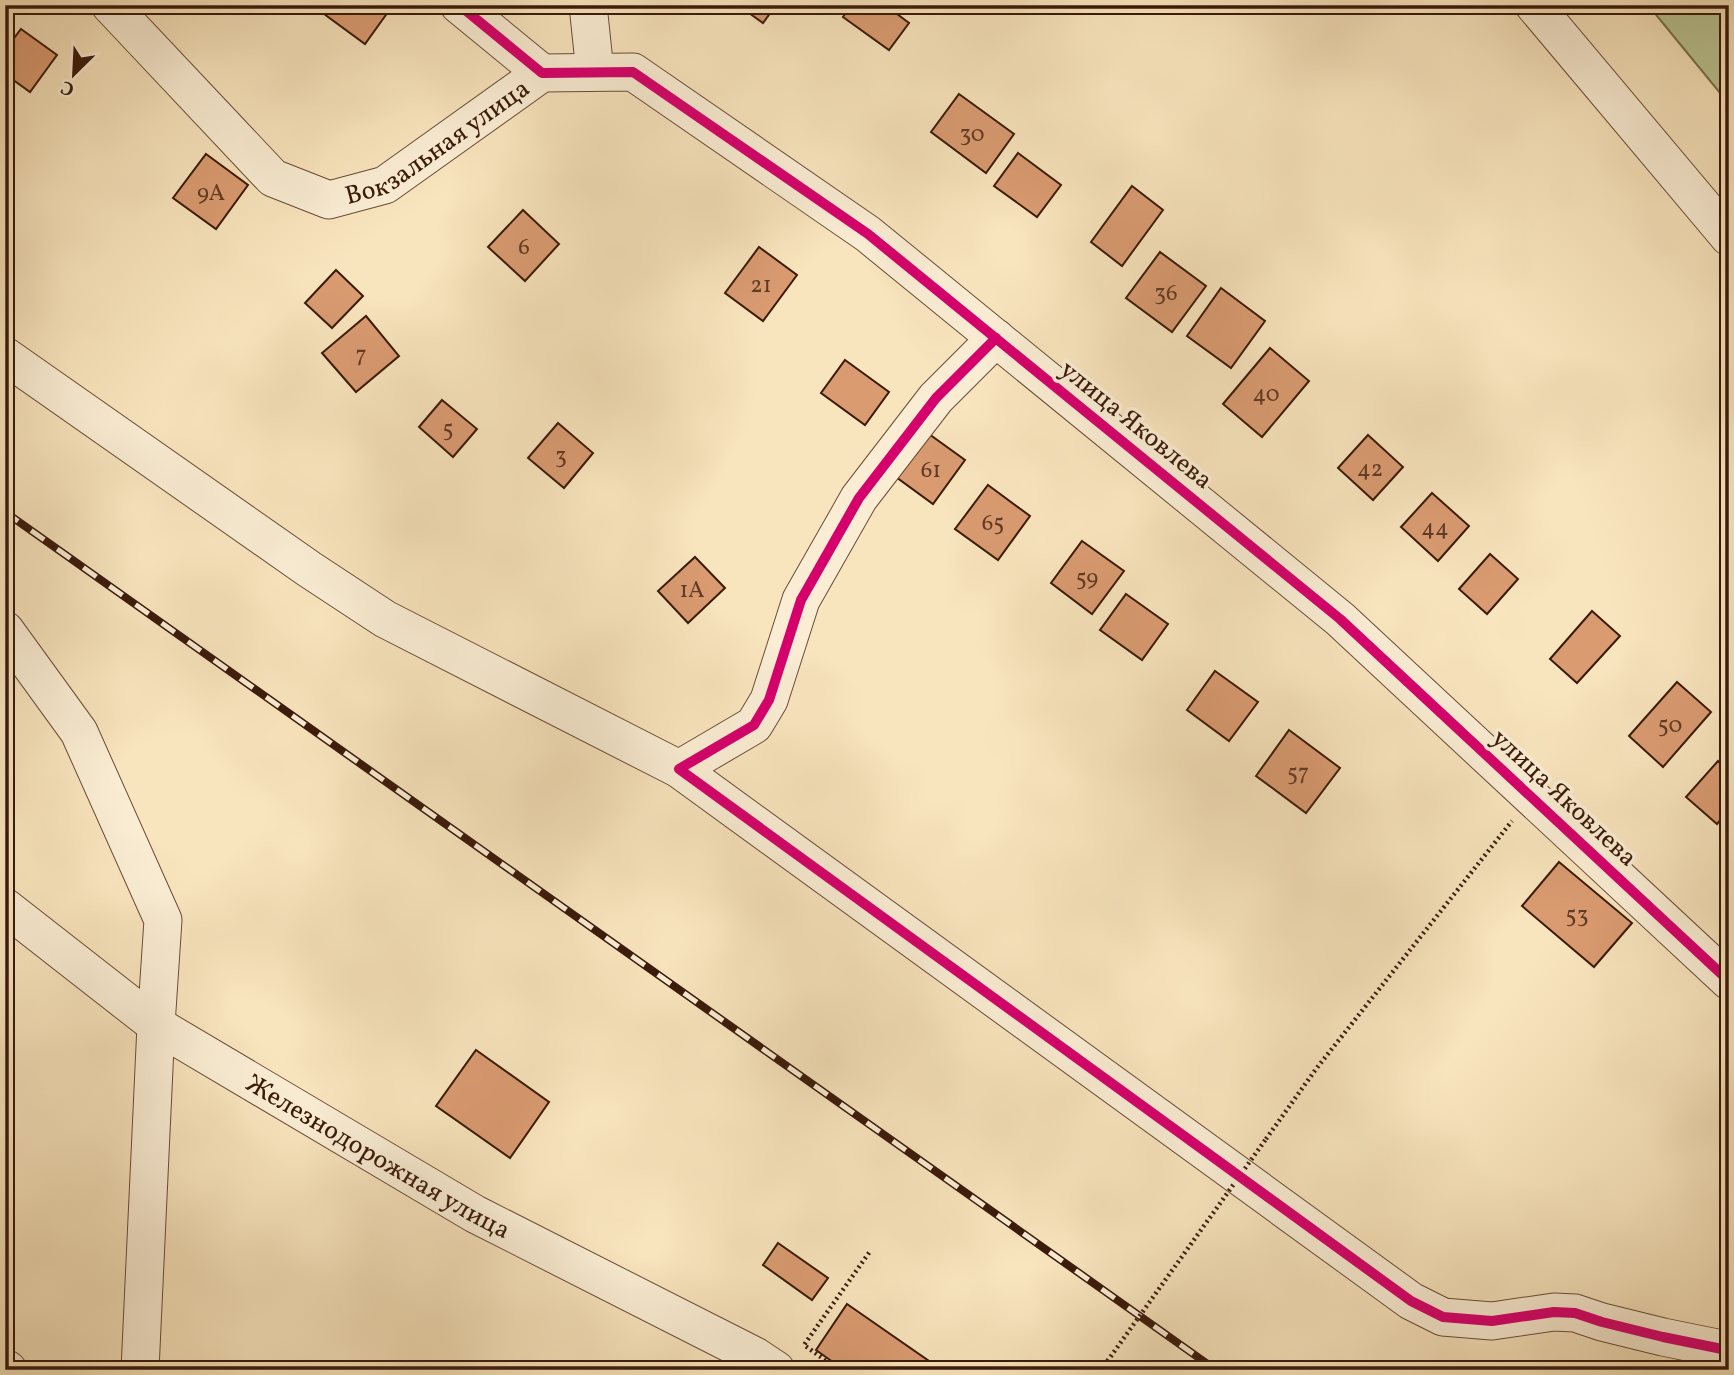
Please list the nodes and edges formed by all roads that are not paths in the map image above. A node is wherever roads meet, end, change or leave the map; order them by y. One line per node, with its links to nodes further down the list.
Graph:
1 (110, 5): 6 (street, Вокзальная улица)
2 (459, 5): 6 (street)
3 (588, 5): 5 (street)
4 (1534, 5): 7 (street)
5 (595, 72): 6 (street, улица Яковлева); 8 (street, улица Яковлева)
6 (542, 73)
7 (1729, 237)
8 (996, 338): 11 (street); 13 (street, улица Яковлева)
9 (5, 356): 11 (street)
10 (5, 630): 14 (street)
11 (679, 769): 15 (street)
12 (5, 907): 14 (street, Железнодорожная улица)
13 (1729, 981)
14 (156, 1025): 16 (street); 17 (street, Железнодорожная улица)
15 (1729, 1353)
16 (140, 1370)
17 (776, 1370)

